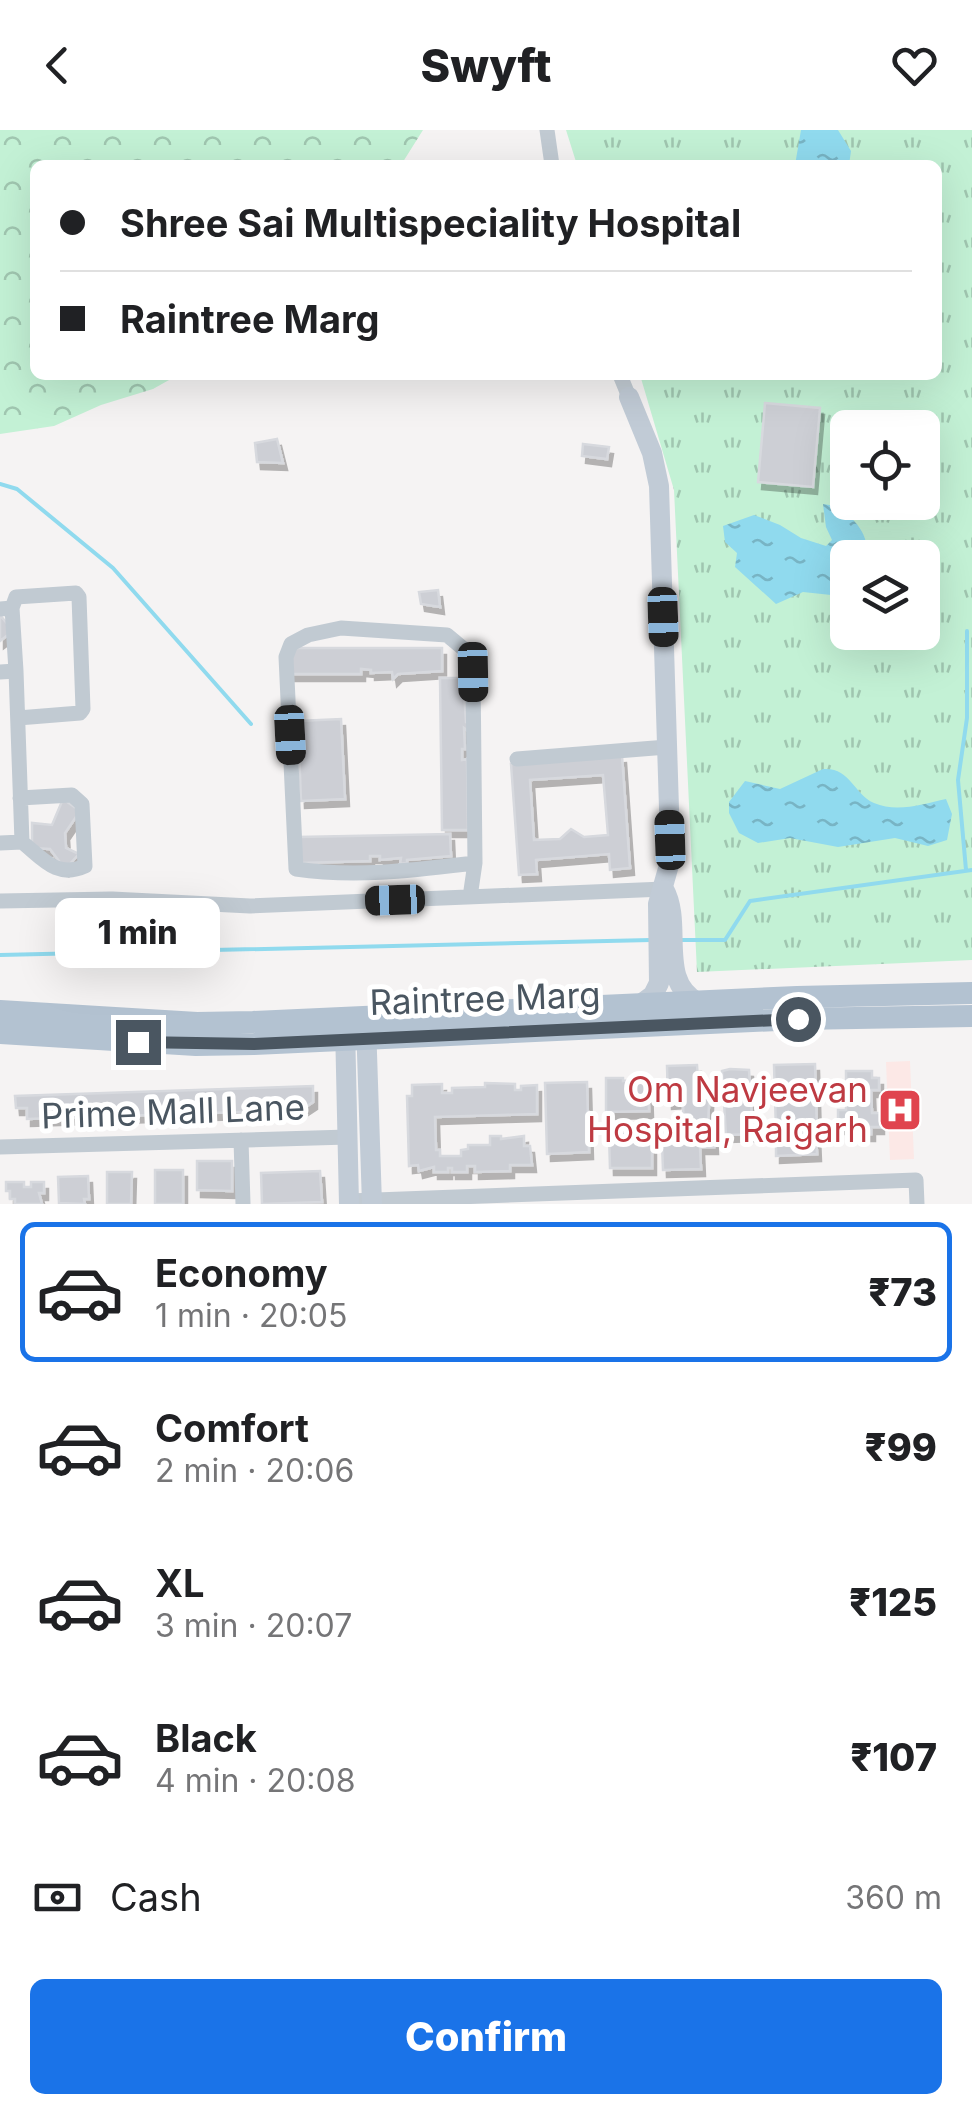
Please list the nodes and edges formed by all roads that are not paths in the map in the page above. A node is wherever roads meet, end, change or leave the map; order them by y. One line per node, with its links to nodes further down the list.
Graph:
1 (547, 130): 2 (street)
2 (551, 160)
3 (622, 380): 4 (street)
4 (629, 397): 8 (street)
5 (6, 608): 6 (street); 7 (street)
6 (8, 672): 7 (street)
7 (18, 718): 10 (street)
8 (667, 747): 9 (street); 14 (street)
9 (517, 759)
10 (20, 798): 11 (street); 11 (street)
11 (22, 842): 12 (street)
12 (0, 843)
13 (475, 862): 13 (street); 15 (street)
14 (664, 889): 15 (street); 17 (street)
15 (470, 897): 16 (street)
16 (0, 901)
17 (667, 955): 19 (street); 20 (street)
18 (972, 993): 19 (main road, Raintree Marg)
19 (699, 1003): 20 (main road, Raintree Marg)
20 (638, 1006): 23 (main road, Raintree Marg)
21 (0, 1011): 23 (main road, Raintree Marg)
22 (972, 1016): 23 (main road, Raintree Marg)
23 (356, 1028): 24 (main road, Raintree Marg); 25 (street); 30 (street)
24 (0, 1033)
25 (348, 1137): 26 (street, Prime Mall Lane); 29 (street)
26 (241, 1140): 27 (street, Prime Mall Lane); 31 (street)
27 (0, 1148)
28 (805, 1184): 30 (street); 32 (street); 33 (street)
29 (350, 1202): 30 (street)
30 (372, 1202)
31 (243, 1204)
32 (806, 1204)
33 (917, 1204)

